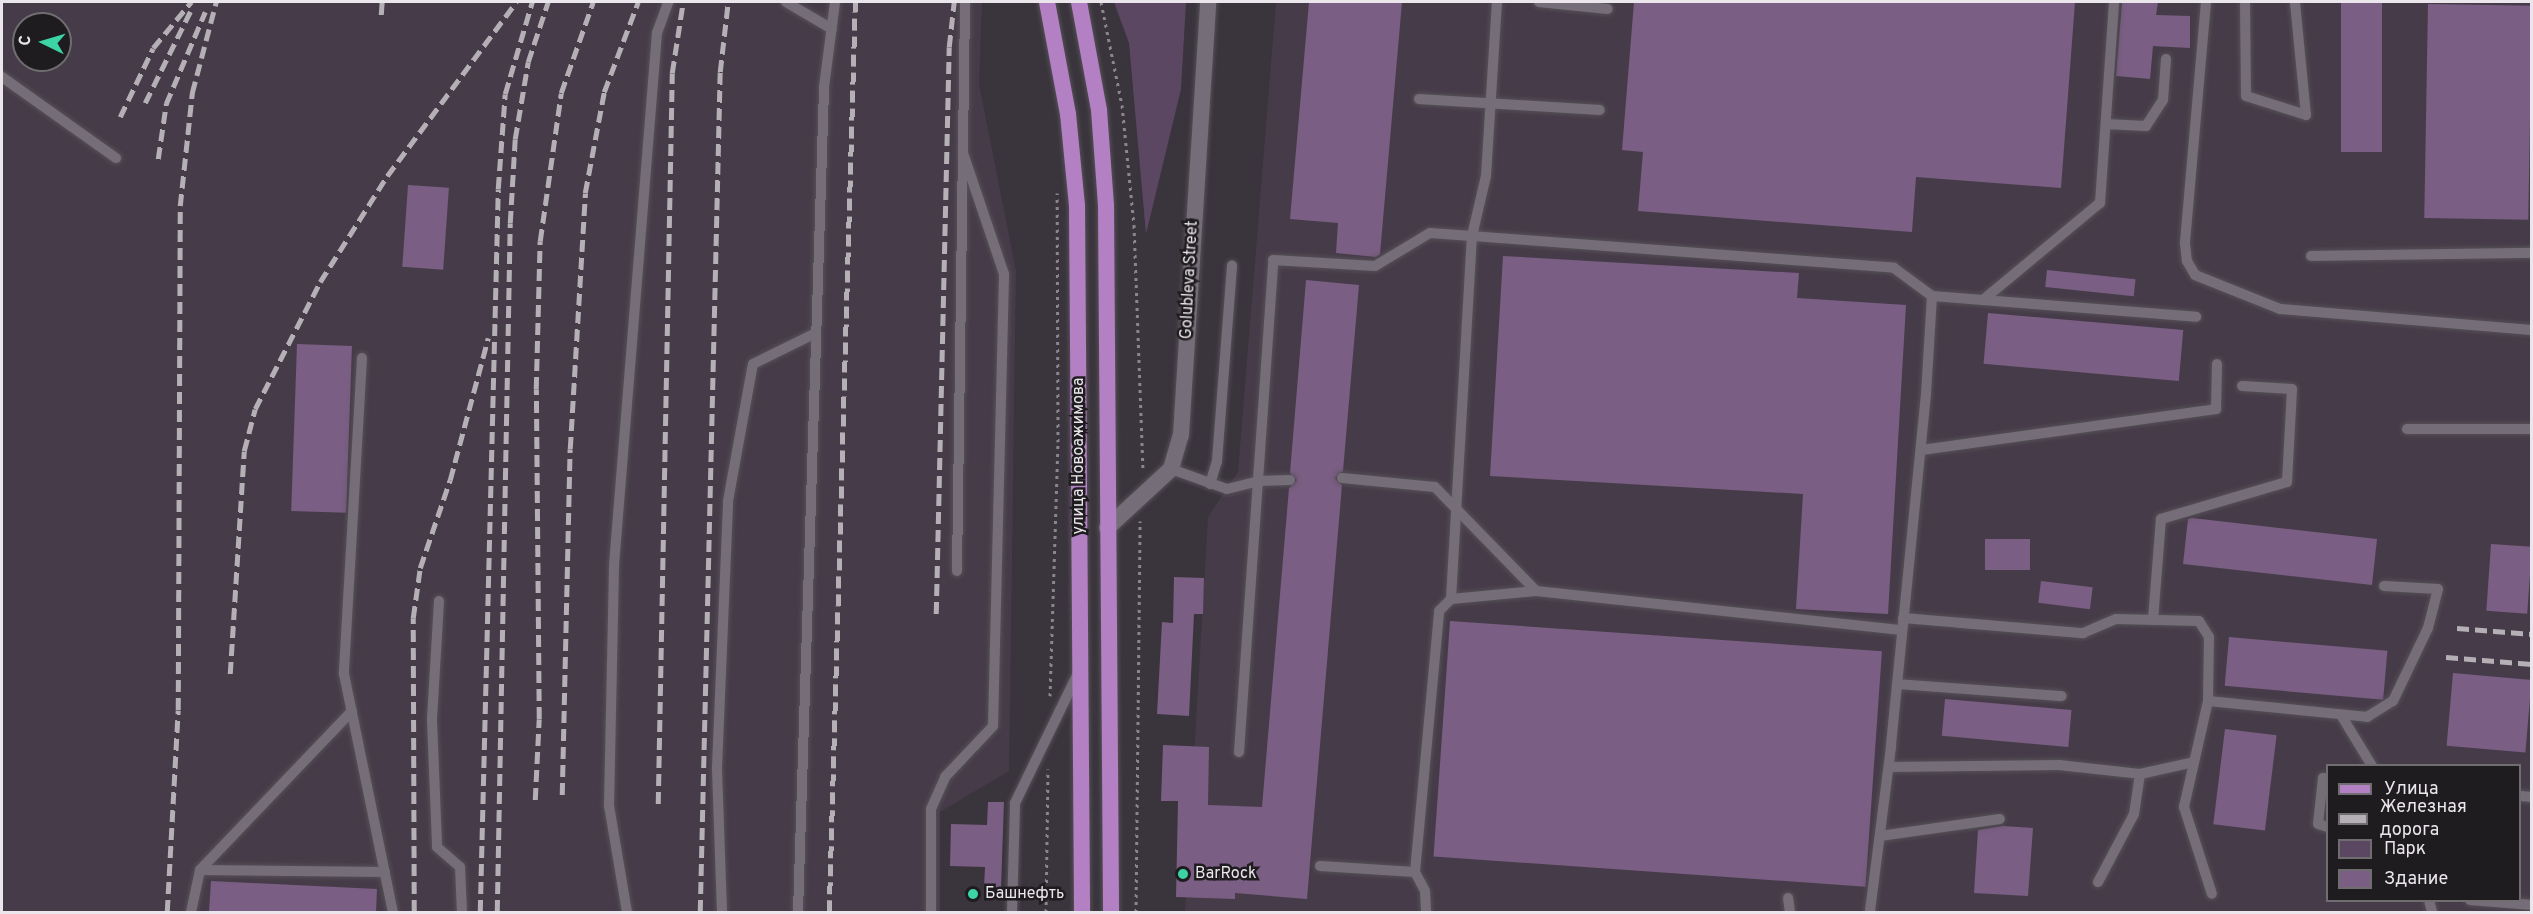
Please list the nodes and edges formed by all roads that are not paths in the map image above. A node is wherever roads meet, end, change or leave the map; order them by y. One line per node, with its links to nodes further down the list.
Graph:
1 (668, 2): 81 (lane)
2 (786, 2): 15 (lane)
3 (835, 2): 15 (lane)
4 (965, 2): 22 (lane)
5 (1047, 2): 54 (main road, улица Новоажимова)
6 (1078, 2): 45 (main road, улица Новоажимова)
7 (1208, 2): 39 (street, Golubleva Street)
8 (1497, 2): 19 (lane)
9 (1539, 2): 14 (lane)
10 (2114, 2): 21 (lane)
11 (2206, 2): 31 (lane)
12 (2245, 2): 13 (lane)
13 (2295, 2)
14 (1608, 9)
15 (832, 29): 32 (lane)
16 (2166, 59): 21 (lane)
17 (2, 77): 23 (lane)
18 (1419, 99): 19 (lane)
19 (1491, 103): 20 (lane); 24 (lane)
20 (1600, 110)
21 (2106, 124): 29 (lane)
22 (963, 153): 46 (lane); 84 (lane)
23 (116, 158)
24 (1472, 236): 28 (lane); 42 (lane); 44 (lane)
25 (2532, 253): 26 (lane)
26 (2311, 256)
27 (1232, 266): 43 (lane)
28 (1932, 296): 29 (lane); 38 (lane)
29 (1983, 300): 30 (lane)
30 (2196, 317)
31 (2532, 330)
32 (816, 333): 82 (lane); 83 (lane)
33 (362, 358): 58 (lane)
34 (2217, 364): 38 (lane)
35 (2242, 386): 52 (lane)
36 (2406, 429): 37 (lane)
37 (2532, 429)
38 (1921, 450): 51 (lane)
39 (1171, 469): 43 (lane); 45 (street)
40 (1342, 478): 44 (lane)
41 (1290, 480): 42 (lane)
42 (1258, 481): 43 (lane); 60 (lane)
43 (1210, 484)
44 (1457, 510): 48 (lane); 49 (lane)
45 (1107, 528): 87 (main road, улица Новоажимова)
46 (957, 571)
47 (2384, 586): 59 (lane)
48 (1536, 591): 49 (lane); 53 (lane)
49 (1451, 599): 72 (lane)
50 (439, 601): 80 (lane)
51 (1903, 618): 52 (lane); 53 (lane)
52 (2153, 620): 57 (lane)
53 (1902, 630): 55 (lane)
54 (1081, 667): 85 (lane); 86 (main road, улица Новоажимова)
55 (1897, 684): 56 (lane); 63 (lane)
56 (2062, 696)
57 (2208, 701): 59 (lane); 61 (lane)
58 (351, 711): 70 (lane); 71 (lane)
59 (2341, 715): 62 (lane)
60 (1239, 752)
61 (2194, 762): 64 (lane); 74 (lane)
62 (2371, 764)
63 (1889, 767): 64 (lane); 68 (lane)
64 (2140, 774): 73 (lane)
65 (2326, 779): 67 (lane)
66 (2000, 819): 68 (lane)
67 (2326, 826)
68 (1880, 837): 90 (lane)
69 (1320, 866): 72 (lane)
70 (200, 870): 71 (lane); 78 (lane)
71 (385, 872): 79 (lane)
72 (1415, 872): 88 (lane)
73 (2098, 882)
74 (2212, 894)
75 (1788, 898): 89 (lane)
76 (2491, 902): 77 (lane)
77 (2532, 906)
78 (191, 912)
79 (393, 912)
80 (462, 912)
81 (627, 912)
82 (722, 912)
83 (798, 912)
84 (931, 912)
85 (1012, 912)
86 (1082, 912)
87 (1111, 912)
88 (1426, 912)
89 (1790, 912)
90 (1870, 912)

